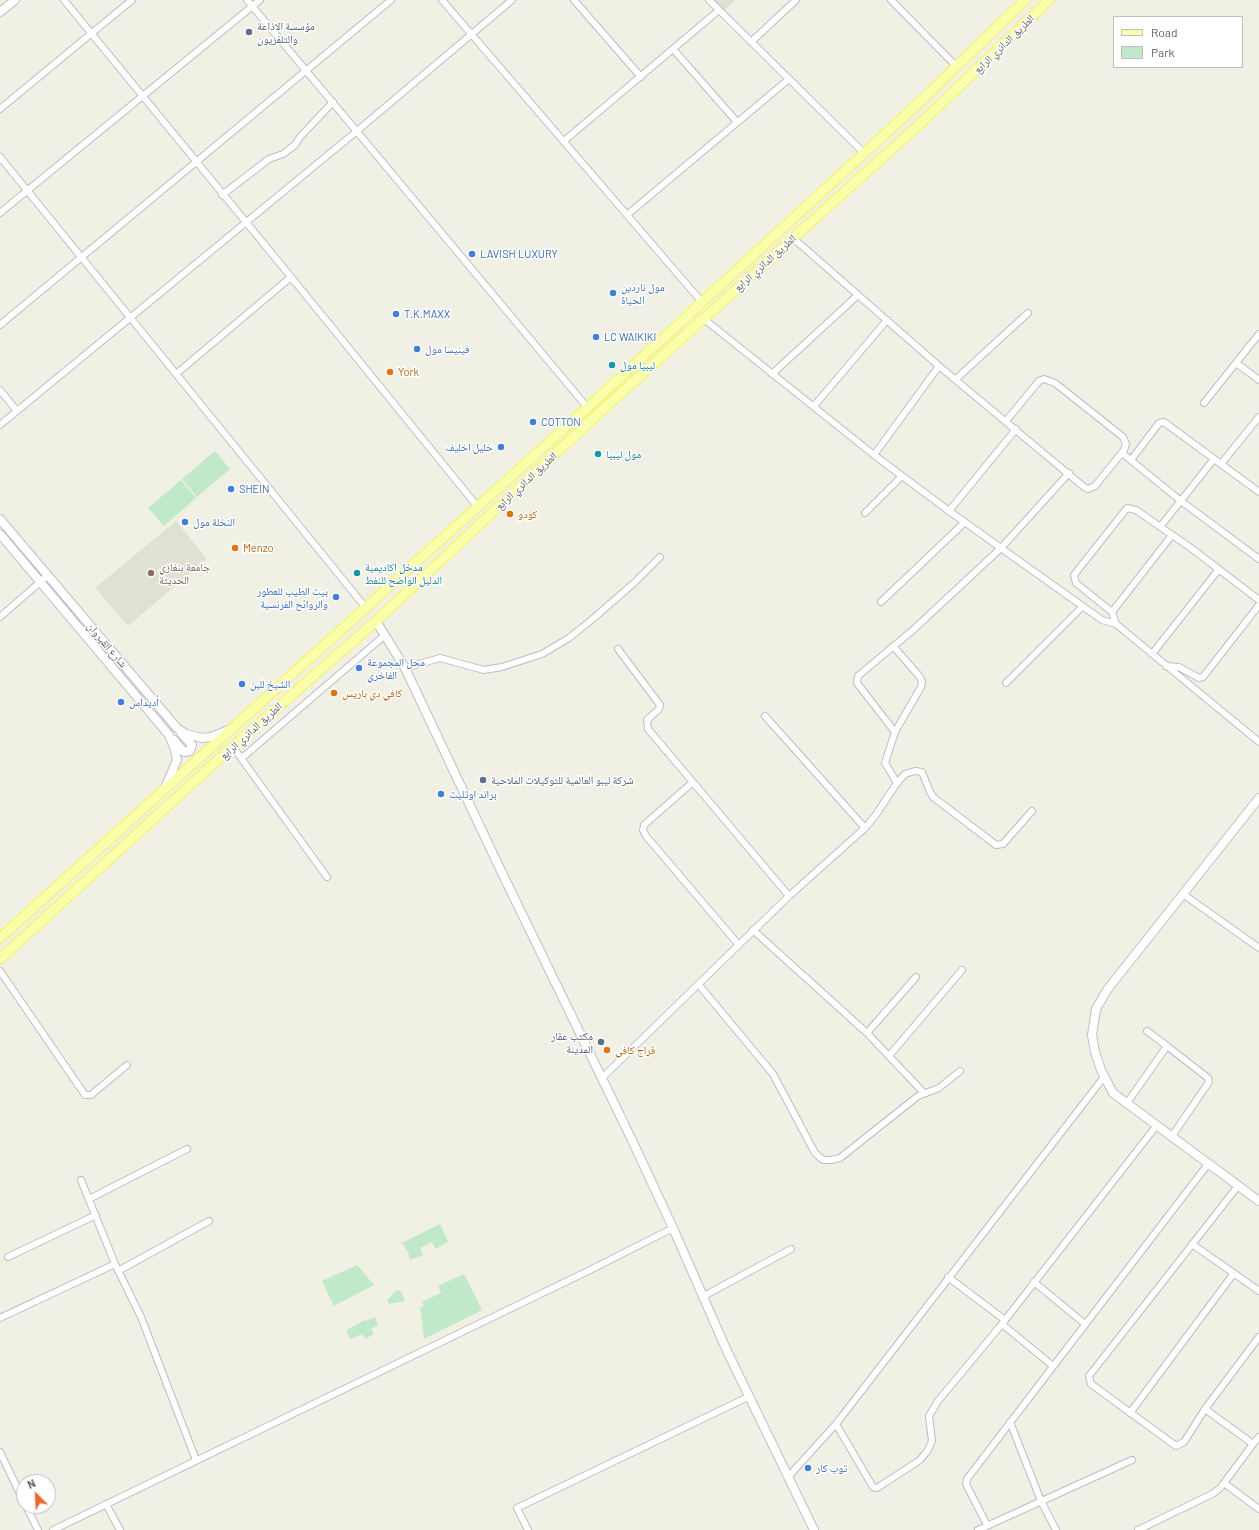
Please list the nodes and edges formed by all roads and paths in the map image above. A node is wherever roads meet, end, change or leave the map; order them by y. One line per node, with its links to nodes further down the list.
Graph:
1 (15, 0): 17 (street)
2 (64, 0): 18 (street)
3 (132, 0): 18 (street)
4 (247, 0): 15 (street)
5 (260, 0): 15 (street)
6 (391, 0): 23 (street)
7 (442, 0): 19 (street)
8 (512, 0): 19 (street)
9 (574, 0): 24 (street)
10 (709, 0): 16 (street)
11 (796, 0): 20 (street)
12 (891, 0): 22 (street)
13 (1025, 0): 22 (main road, الطريق الدائري الرابع)
14 (1049, 0): 40 (main road, الطريق الدائري الرابع)
15 (252, 6): 23 (street); 26 (street)
16 (720, 10): 20 (street); 21 (street)
17 (0, 12)
18 (92, 33): 26 (street); 28 (street)
19 (472, 34): 30 (street); 31 (street)
20 (751, 42): 25 (street)
21 (673, 49): 24 (street); 29 (street)
22 (958, 67): 32 (main road, الطريق الدائري الرابع)
23 (307, 71): 27 (street); 34 (street)
24 (641, 77): 31 (street)
25 (789, 79): 29 (street); 32 (street)
26 (143, 98): 34 (street); 35 (street)
27 (333, 102): 30 (street); 36 (street)
28 (0, 109)
29 (737, 122): 38 (street)
30 (357, 131): 39 (street); 62 (street)
31 (564, 141): 38 (street)
32 (864, 153): 42 (main road, الطريق الدائري الرابع)
33 (0, 157): 35 (street)
34 (196, 162): 36 (street); 41 (street)
35 (28, 190): 37 (street); 41 (street)
36 (222, 195): 39 (street)
37 (0, 213)
38 (628, 214): 46 (street)
39 (246, 223): 43 (street); 48 (street)
40 (793, 238): 44 (main road, الطريق الدائري الرابع); 45 (street)
41 (81, 258): 48 (street); 51 (street)
42 (738, 268): 44 (main road); 46 (main road, الطريق الدائري الرابع)
43 (290, 277): 55 (street); 77 (street)
44 (748, 278): 49 (main road, الطريق الدائري الرابع)
45 (858, 295): 50 (street); 56 (street)
46 (701, 301): 62 (main road, الطريق الدائري الرابع)
47 (1028, 313): 57 (street)
48 (130, 318): 55 (street); 63 (street)
49 (704, 319): 56 (street); 98 (main road, الطريق الدائري الرابع)
50 (887, 320): 54 (street); 61 (street)
51 (0, 325)
52 (1259, 334): 53 (street)
53 (1236, 363): 58 (street); 60 (street)
54 (939, 366): 57 (street); 69 (street)
55 (176, 374): 95 (street)
56 (772, 374): 61 (street)
57 (956, 379): 65 (street)
58 (1259, 380)
59 (0, 390): 63 (street)
60 (1204, 403)
61 (814, 406): 69 (street)
62 (587, 407): 77 (main road, الطريق الدائري الرابع)
63 (17, 411): 66 (street)
64 (1259, 417): 72 (street)
65 (1006, 421): 67 (street); 68 (street)
66 (0, 425)
67 (1016, 430): 73 (street); 78 (street)
68 (1122, 452): 71 (street); 73 (street)
69 (874, 455): 74 (street)
70 (1214, 459): 71 (street); 72 (street); 76 (street)
71 (1131, 460): 76 (street)
72 (1221, 464): 75 (street)
73 (1069, 473): 85 (street)
74 (902, 476): 78 (street); 79 (street)
75 (1259, 492)
76 (1181, 501): 82 (street); 87 (street)
77 (477, 506): 95 (main road, الطريق الدائري الرابع)
78 (949, 511): 81 (street)
79 (865, 513)
80 (0, 520): 89 (street, شارع القيروان)
81 (965, 522): 85 (street); 92 (street)
82 (1160, 527): 84 (street); 96 (street)
83 (0, 534): 90 (street, شارع القيروان)
84 (1172, 536): 88 (street); 96 (street)
85 (1001, 548): 94 (street); 101 (street)
86 (660, 557): 105 (street)
87 (1259, 560)
88 (1219, 569): 91 (street); 103 (street)
89 (47, 576): 90 (street); 109 (street, شارع القيروان)
90 (40, 582): 97 (street); 111 (street, شارع القيروان)
91 (1259, 600)
92 (881, 602)
93 (1259, 605): 104 (street)
94 (1082, 606): 99 (street); 106 (street)
95 (366, 608): 108 (main road, الطريق الدائري الرابع)
96 (1112, 612): 99 (street)
97 (0, 618)
98 (376, 621): 100 (street); 113 (main road, الطريق الدائري الرابع)
99 (1116, 624): 103 (street)
100 (385, 635): 105 (street); 114 (street)
101 (893, 646): 110 (street); 110 (street)
102 (618, 649): 115 (street)
103 (1152, 654): 104 (street)
104 (1166, 666): 112 (street)
105 (405, 668): 140 (street)
106 (1006, 683)
107 (765, 716): 120 (street)
108 (229, 730): 109 (street); 117 (main road, الطريق الدائري الرابع)
109 (179, 731): 111 (street, شارع القيروان)
110 (895, 732): 116 (street)
111 (169, 735): 117 (street, شارع القيروان)
112 (1259, 742)
113 (233, 747): 114 (street); 128 (main road, الطريق الدائري الرابع)
114 (242, 758): 121 (street)
115 (693, 782): 123 (street); 126 (street)
116 (897, 783): 119 (street); 120 (street)
117 (165, 789): 125 (main road, الطريق الدائري الرابع)
118 (1259, 798): 122 (street)
119 (1032, 812)
120 (865, 828): 123 (street)
121 (327, 877)
122 (1183, 894): 127 (street); 139 (street)
123 (789, 896): 124 (street)
124 (753, 930): 126 (street); 134 (street)
125 (0, 938)
126 (738, 944): 132 (street)
127 (1259, 948)
128 (0, 959)
129 (962, 970): 136 (street)
130 (0, 971): 137 (street)
131 (916, 977): 134 (street)
132 (699, 985): 140 (street); 141 (street)
133 (1147, 1030): 135 (street)
134 (867, 1033): 136 (street)
135 (1167, 1046): 142 (street); 144 (street)
136 (889, 1056): 141 (street)
137 (127, 1065)
138 (960, 1072): 141 (street)
139 (1104, 1077): 142 (street); 160 (street)
140 (602, 1078): 153 (street)
141 (924, 1093)
142 (1127, 1103): 143 (street)
143 (1157, 1125): 144 (street); 161 (street)
144 (1172, 1136): 146 (street)
145 (187, 1149): 149 (street)
146 (1208, 1164): 148 (street); 166 (street)
147 (81, 1180): 149 (street)
148 (1238, 1186): 150 (street); 154 (street)
149 (89, 1199): 151 (street)
150 (1259, 1201)
151 (96, 1215): 156 (street); 157 (street)
152 (208, 1221): 158 (street)
153 (673, 1228): 163 (street); 177 (street)
154 (1192, 1244): 159 (street); 171 (street)
155 (791, 1249): 163 (street)
156 (8, 1257)
157 (115, 1264): 158 (street); 164 (street)
158 (118, 1271): 177 (street)
159 (1234, 1274): 162 (street); 171 (street)
160 (948, 1277): 165 (street); 173 (street)
161 (1034, 1282): 165 (street); 166 (street)
162 (1259, 1292)
163 (702, 1297): 169 (street)
164 (0, 1318)
165 (1003, 1322): 168 (street); 173 (street)
166 (1085, 1324): 168 (street)
167 (1259, 1337): 170 (street)
168 (1053, 1366): 172 (street)
169 (748, 1397): 179 (street); 191 (street)
170 (1205, 1409): 171 (street); 175 (street)
171 (1130, 1413)
172 (1010, 1422): 182 (street); 187 (street)
173 (836, 1424): 179 (street)
174 (1259, 1437): 175 (street)
175 (1253, 1444): 180 (street)
176 (0, 1452): 181 (street)
177 (196, 1460): 183 (street)
178 (1132, 1460): 182 (street)
179 (788, 1477): 192 (street)
180 (1224, 1483): 184 (street); 186 (street)
181 (16, 1485)
182 (1041, 1501): 187 (street); 194 (street)
183 (106, 1504): 188 (street); 190 (street)
184 (1259, 1509)
185 (30, 1514): 189 (street)
186 (1151, 1523): 195 (street); 196 (street)
187 (987, 1525): 193 (street)
188 (55, 1529)
189 (38, 1530)
190 (120, 1530)
191 (528, 1530)
192 (814, 1530)
193 (978, 1530)
194 (1056, 1530)
195 (1138, 1530)
196 (1155, 1530)

